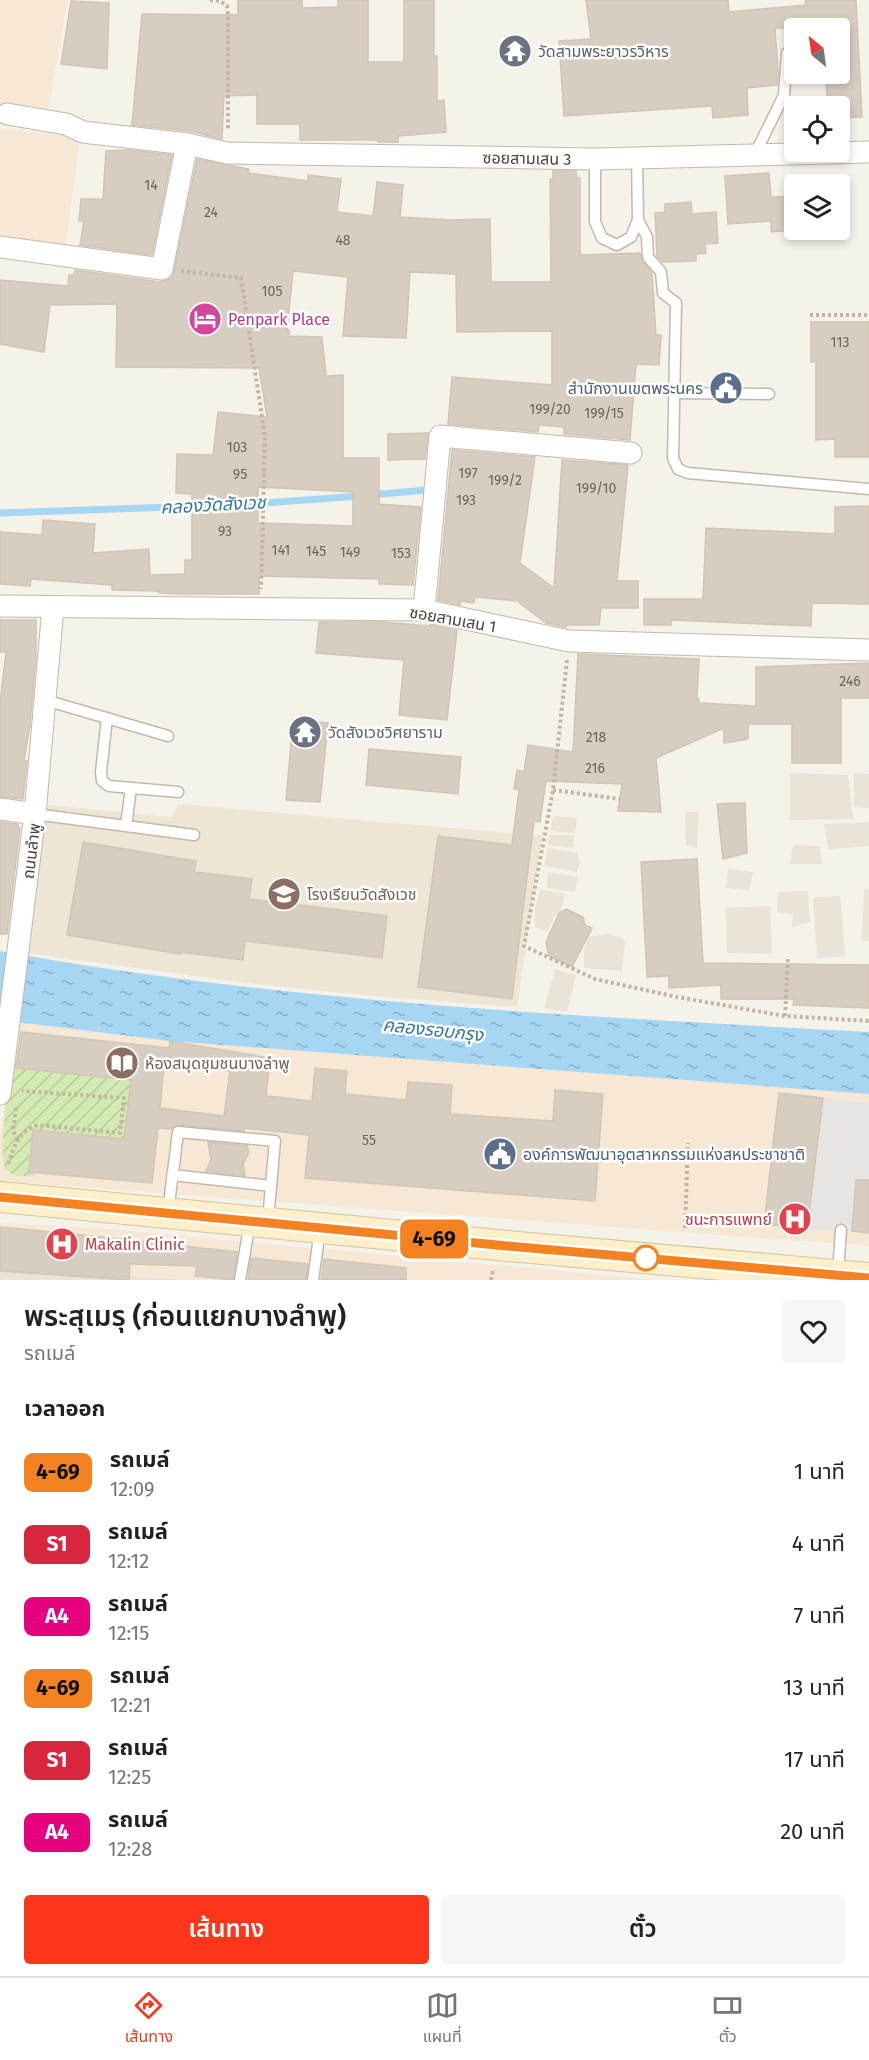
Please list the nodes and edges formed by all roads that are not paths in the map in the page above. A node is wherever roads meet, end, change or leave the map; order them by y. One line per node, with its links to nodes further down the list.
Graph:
1 (785, 84): 5 (lane)
2 (7, 114): 3 (street, ซอยสามเสน 3)
3 (187, 144): 7 (street, ซอยสามเสน 3); 9 (street)
4 (869, 152): 5 (street, ซอยสามเสน 3)
5 (754, 156): 6 (street, ซอยสามเสน 3)
6 (637, 158): 7 (street, ซอยสามเสน 3); 8 (lane)
7 (595, 159): 8 (lane)
8 (638, 220): 10 (lane)
9 (0, 247)
10 (673, 393): 11 (lane); 13 (lane)
11 (769, 394)
12 (631, 453): 16 (street)
13 (869, 489)
14 (0, 606): 15 (street, ซอยสามเสน 1)
15 (53, 607): 16 (street, ซอยสามเสน 1); 18 (street, ถนนลำพู)
16 (424, 610): 17 (street, ซอยสามเสน 1)
17 (869, 650)
18 (45, 700): 19 (lane); 24 (street, ถนนลำพู)
19 (106, 718): 20 (lane); 21 (lane)
20 (168, 736)
21 (131, 788): 22 (lane); 25 (lane)
22 (178, 792)
23 (0, 808): 24 (street)
24 (35, 814): 25 (lane); 27 (street, ถนนลำพู)
25 (126, 826): 26 (lane)
26 (194, 835)
27 (12, 1096)
28 (172, 1175): 29 (lane); 29 (lane); 31 (lane)
29 (271, 1186): 32 (lane)
30 (0, 1197): 31 (street)
31 (168, 1213): 32 (street)
32 (259, 1222): 33 (street); 37 (lane)
33 (320, 1228): 35 (street); 38 (lane)
34 (841, 1230): 35 (lane)
35 (837, 1275): 36 (street)
36 (869, 1278)
37 (240, 1280)
38 (313, 1280)

